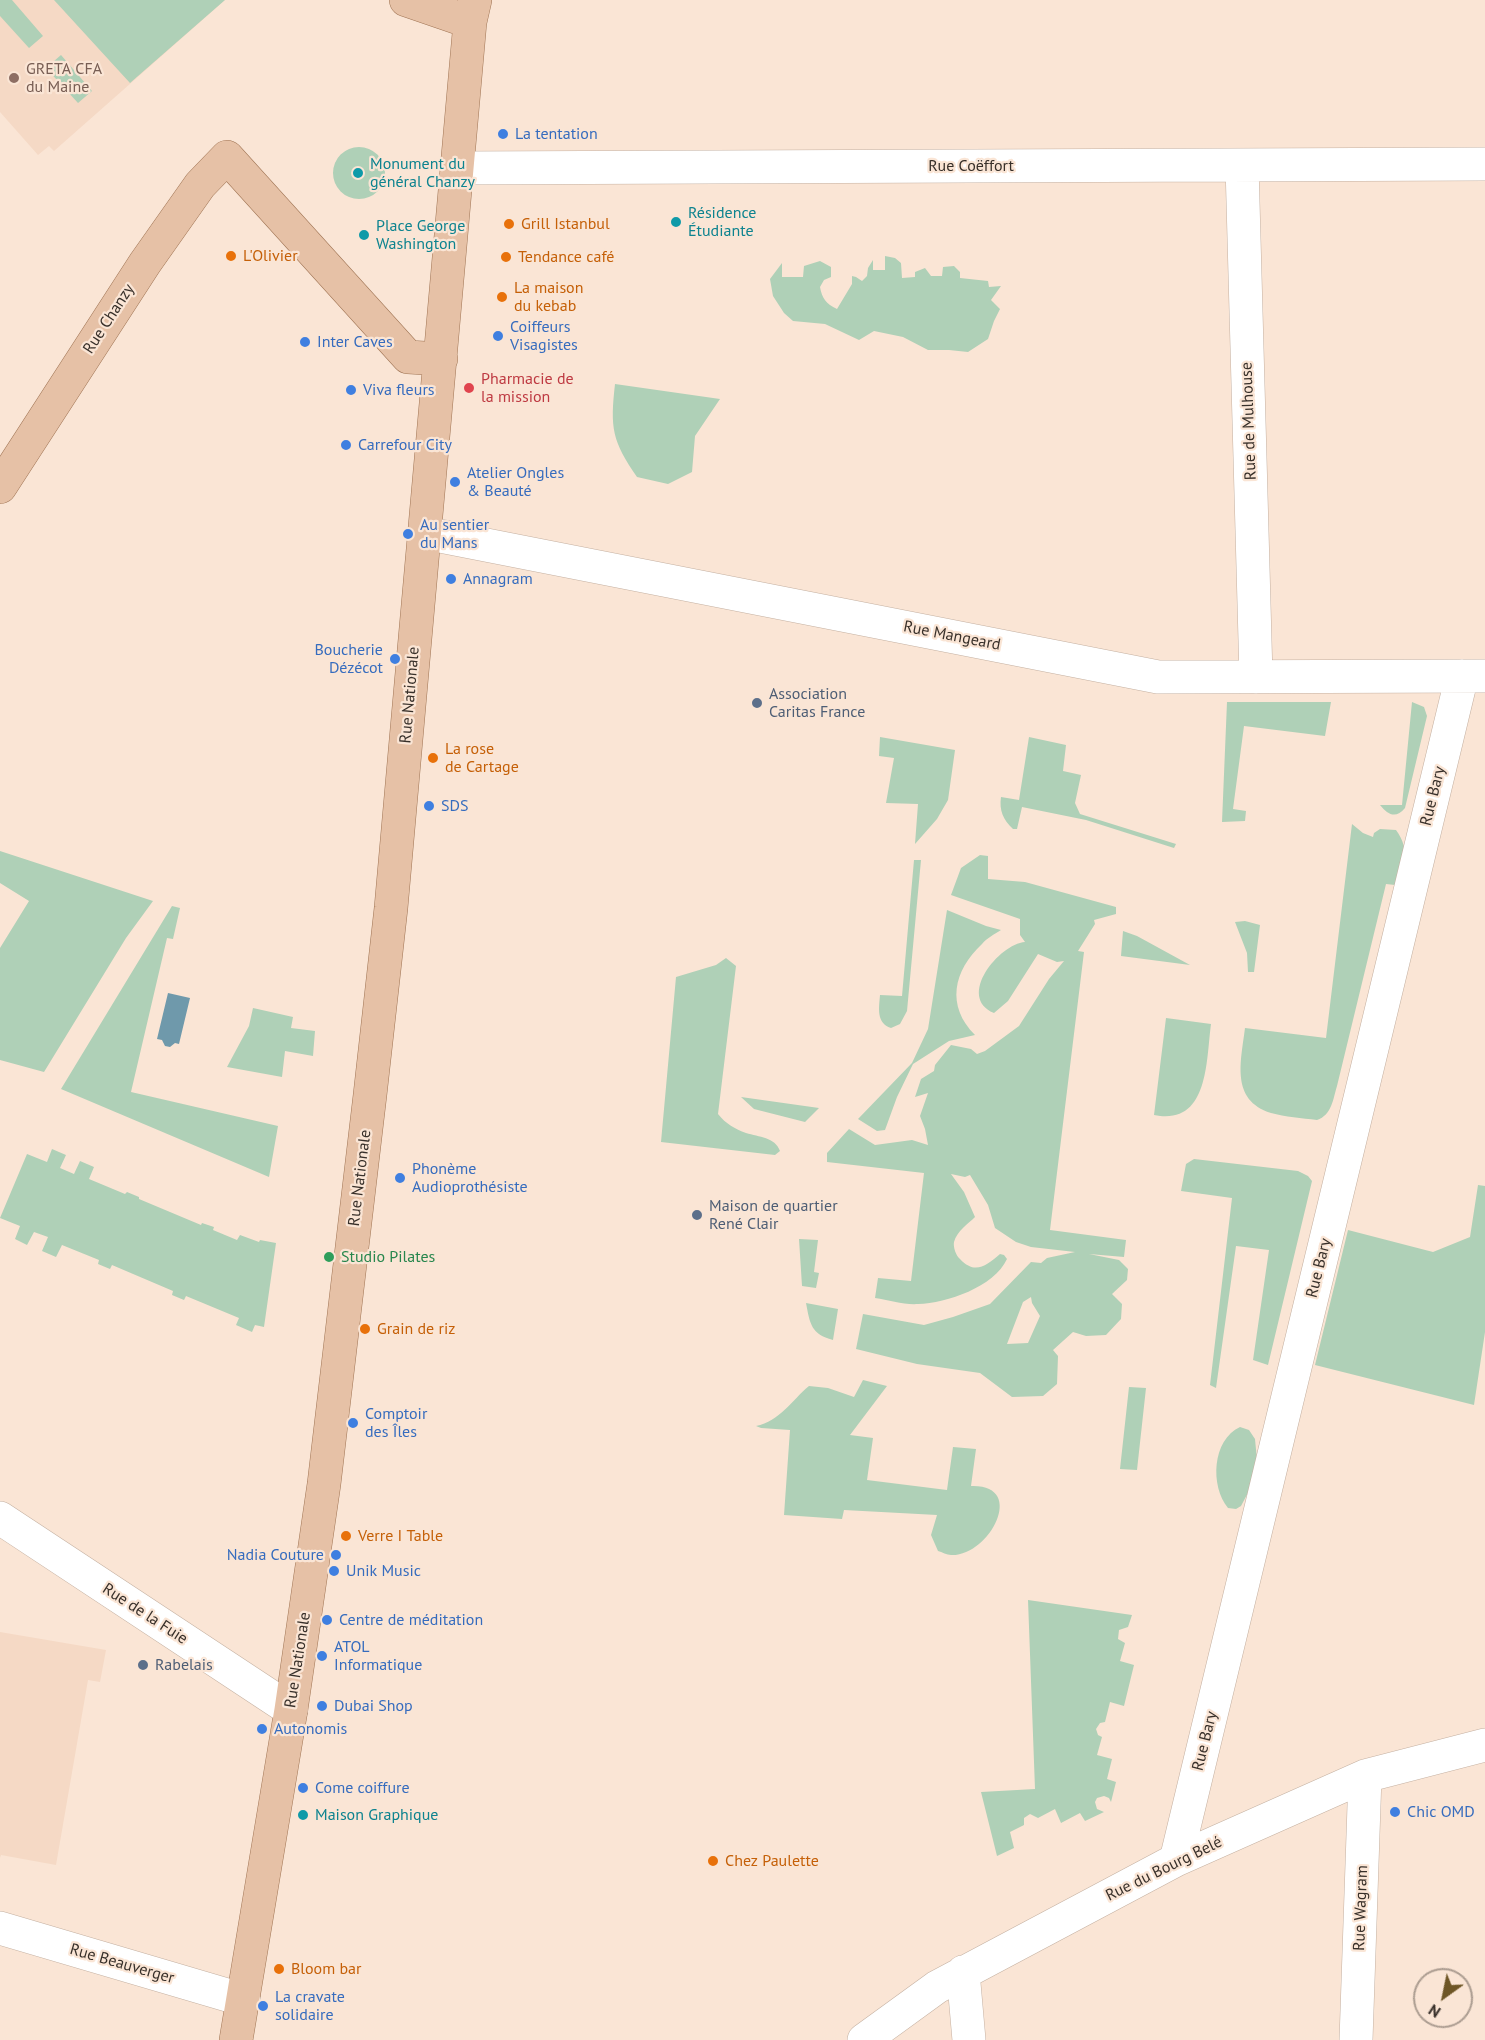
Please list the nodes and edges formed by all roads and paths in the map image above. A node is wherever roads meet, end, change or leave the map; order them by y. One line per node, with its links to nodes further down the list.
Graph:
1 (406, 0): 2 (main road)
2 (473, 11): 5 (main road)
3 (1485, 164): 4 (street, Rue Coëffort)
4 (1242, 165): 5 (street, Rue Coëffort); 10 (street, Rue de Mulhouse)
5 (458, 168): 6 (main road)
6 (441, 359): 7 (main road, Rue Chanzy); 8 (main road, Rue Nationale)
7 (0, 487)
8 (425, 533): 10 (street, Rue Mangeard); 12 (main road, Rue Nationale)
9 (1473, 676): 10 (street, Rue Mangeard); 15 (street, Rue Bary)
10 (1256, 677)
11 (0, 1518): 12 (street, Rue de la Fuie)
12 (291, 1710): 18 (main road, Rue Nationale)
13 (1485, 1745): 14 (street, Rue du Bourg Belé)
14 (1365, 1776): 15 (street, Rue du Bourg Belé); 22 (street, Rue Wagram)
15 (1176, 1860): 17 (street, Rue du Bourg Belé)
16 (0, 1928): 18 (street, Rue Beauverger)
17 (963, 1972): 20 (street, Rue du Bourg Belé); 21 (street)
18 (244, 2000): 19 (main road, Rue Nationale)
19 (236, 2040)
20 (864, 2040)
21 (969, 2040)
22 (1356, 2040)

